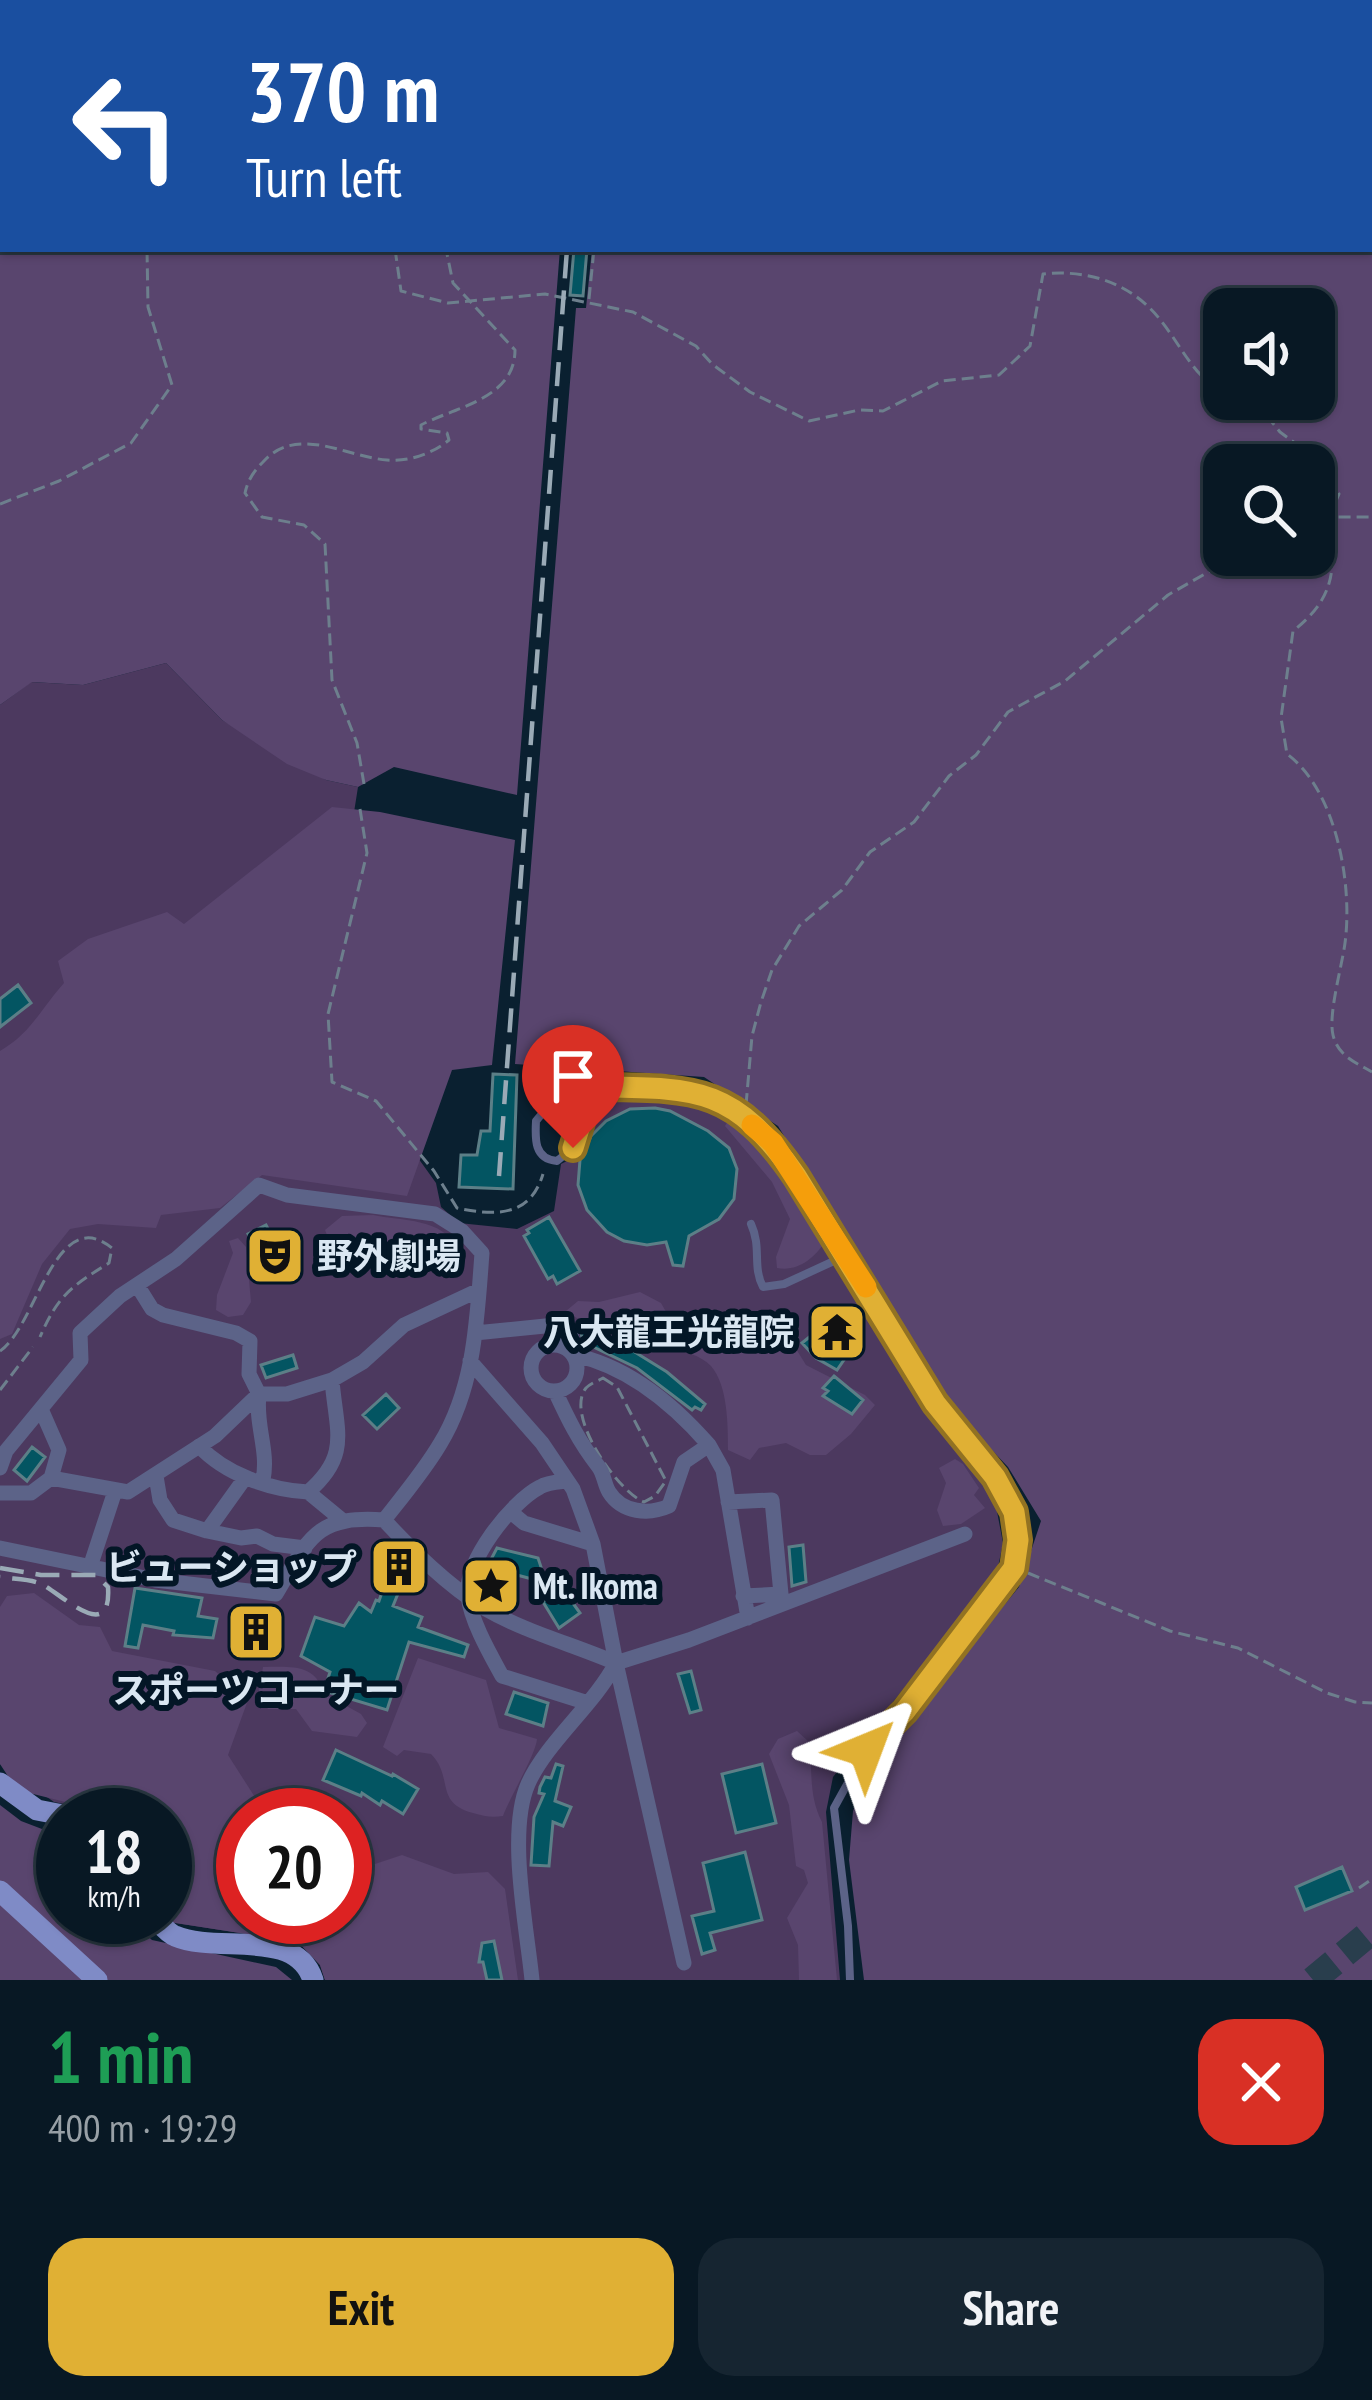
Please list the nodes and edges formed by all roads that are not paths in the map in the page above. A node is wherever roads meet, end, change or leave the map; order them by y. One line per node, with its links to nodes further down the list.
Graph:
1 (592, 1087): 1 (lane); 3 (lane)
2 (751, 1224): 3 (lane)
3 (847, 1255): 47 (lane)
4 (137, 1285): 5 (street); 11 (street); 12 (street)
5 (479, 1290): 6 (street); 9 (street)
6 (475, 1333): 7 (street); 8 (street)
7 (570, 1352): 10 (street); 10 (street); 13 (street)
8 (470, 1361): 20 (street); 27 (street)
9 (332, 1380): 11 (street); 23 (street)
10 (555, 1391): 13 (street)
11 (259, 1394): 14 (street); 19 (street)
12 (41, 1409): 15 (street); 17 (street)
13 (709, 1445): 24 (street)
14 (199, 1446): 16 (street); 18 (street)
15 (0, 1468)
16 (156, 1476): 21 (street); 28 (street)
17 (51, 1478): 21 (street); 22 (street)
18 (244, 1478): 19 (street); 28 (street)
19 (263, 1480): 23 (street)
20 (568, 1480): 25 (street); 30 (street)
21 (115, 1491): 33 (street)
22 (0, 1492)
23 (308, 1492): 26 (street)
24 (728, 1502): 35 (street); 35 (street)
25 (512, 1513): 30 (street); 34 (street)
26 (342, 1520): 27 (street); 32 (street)
27 (385, 1520): 34 (street)
28 (207, 1531): 32 (street)
29 (964, 1534): 36 (street)
30 (593, 1544): 37 (street)
31 (0, 1548): 33 (street)
32 (305, 1548): 33 (street)
33 (91, 1564)
34 (467, 1594): 37 (street); 38 (street)
35 (743, 1596): 36 (street)
36 (748, 1618): 37 (street)
37 (616, 1663): 38 (street); 43 (street)
38 (588, 1703): 46 (street)
39 (0, 1784): 40 (street)
40 (36, 1809)
41 (0, 1892): 44 (street)
42 (192, 1940): 45 (street)
43 (684, 1964)
44 (97, 1980)
45 (313, 1980)
46 (532, 1980)
47 (850, 1980)

